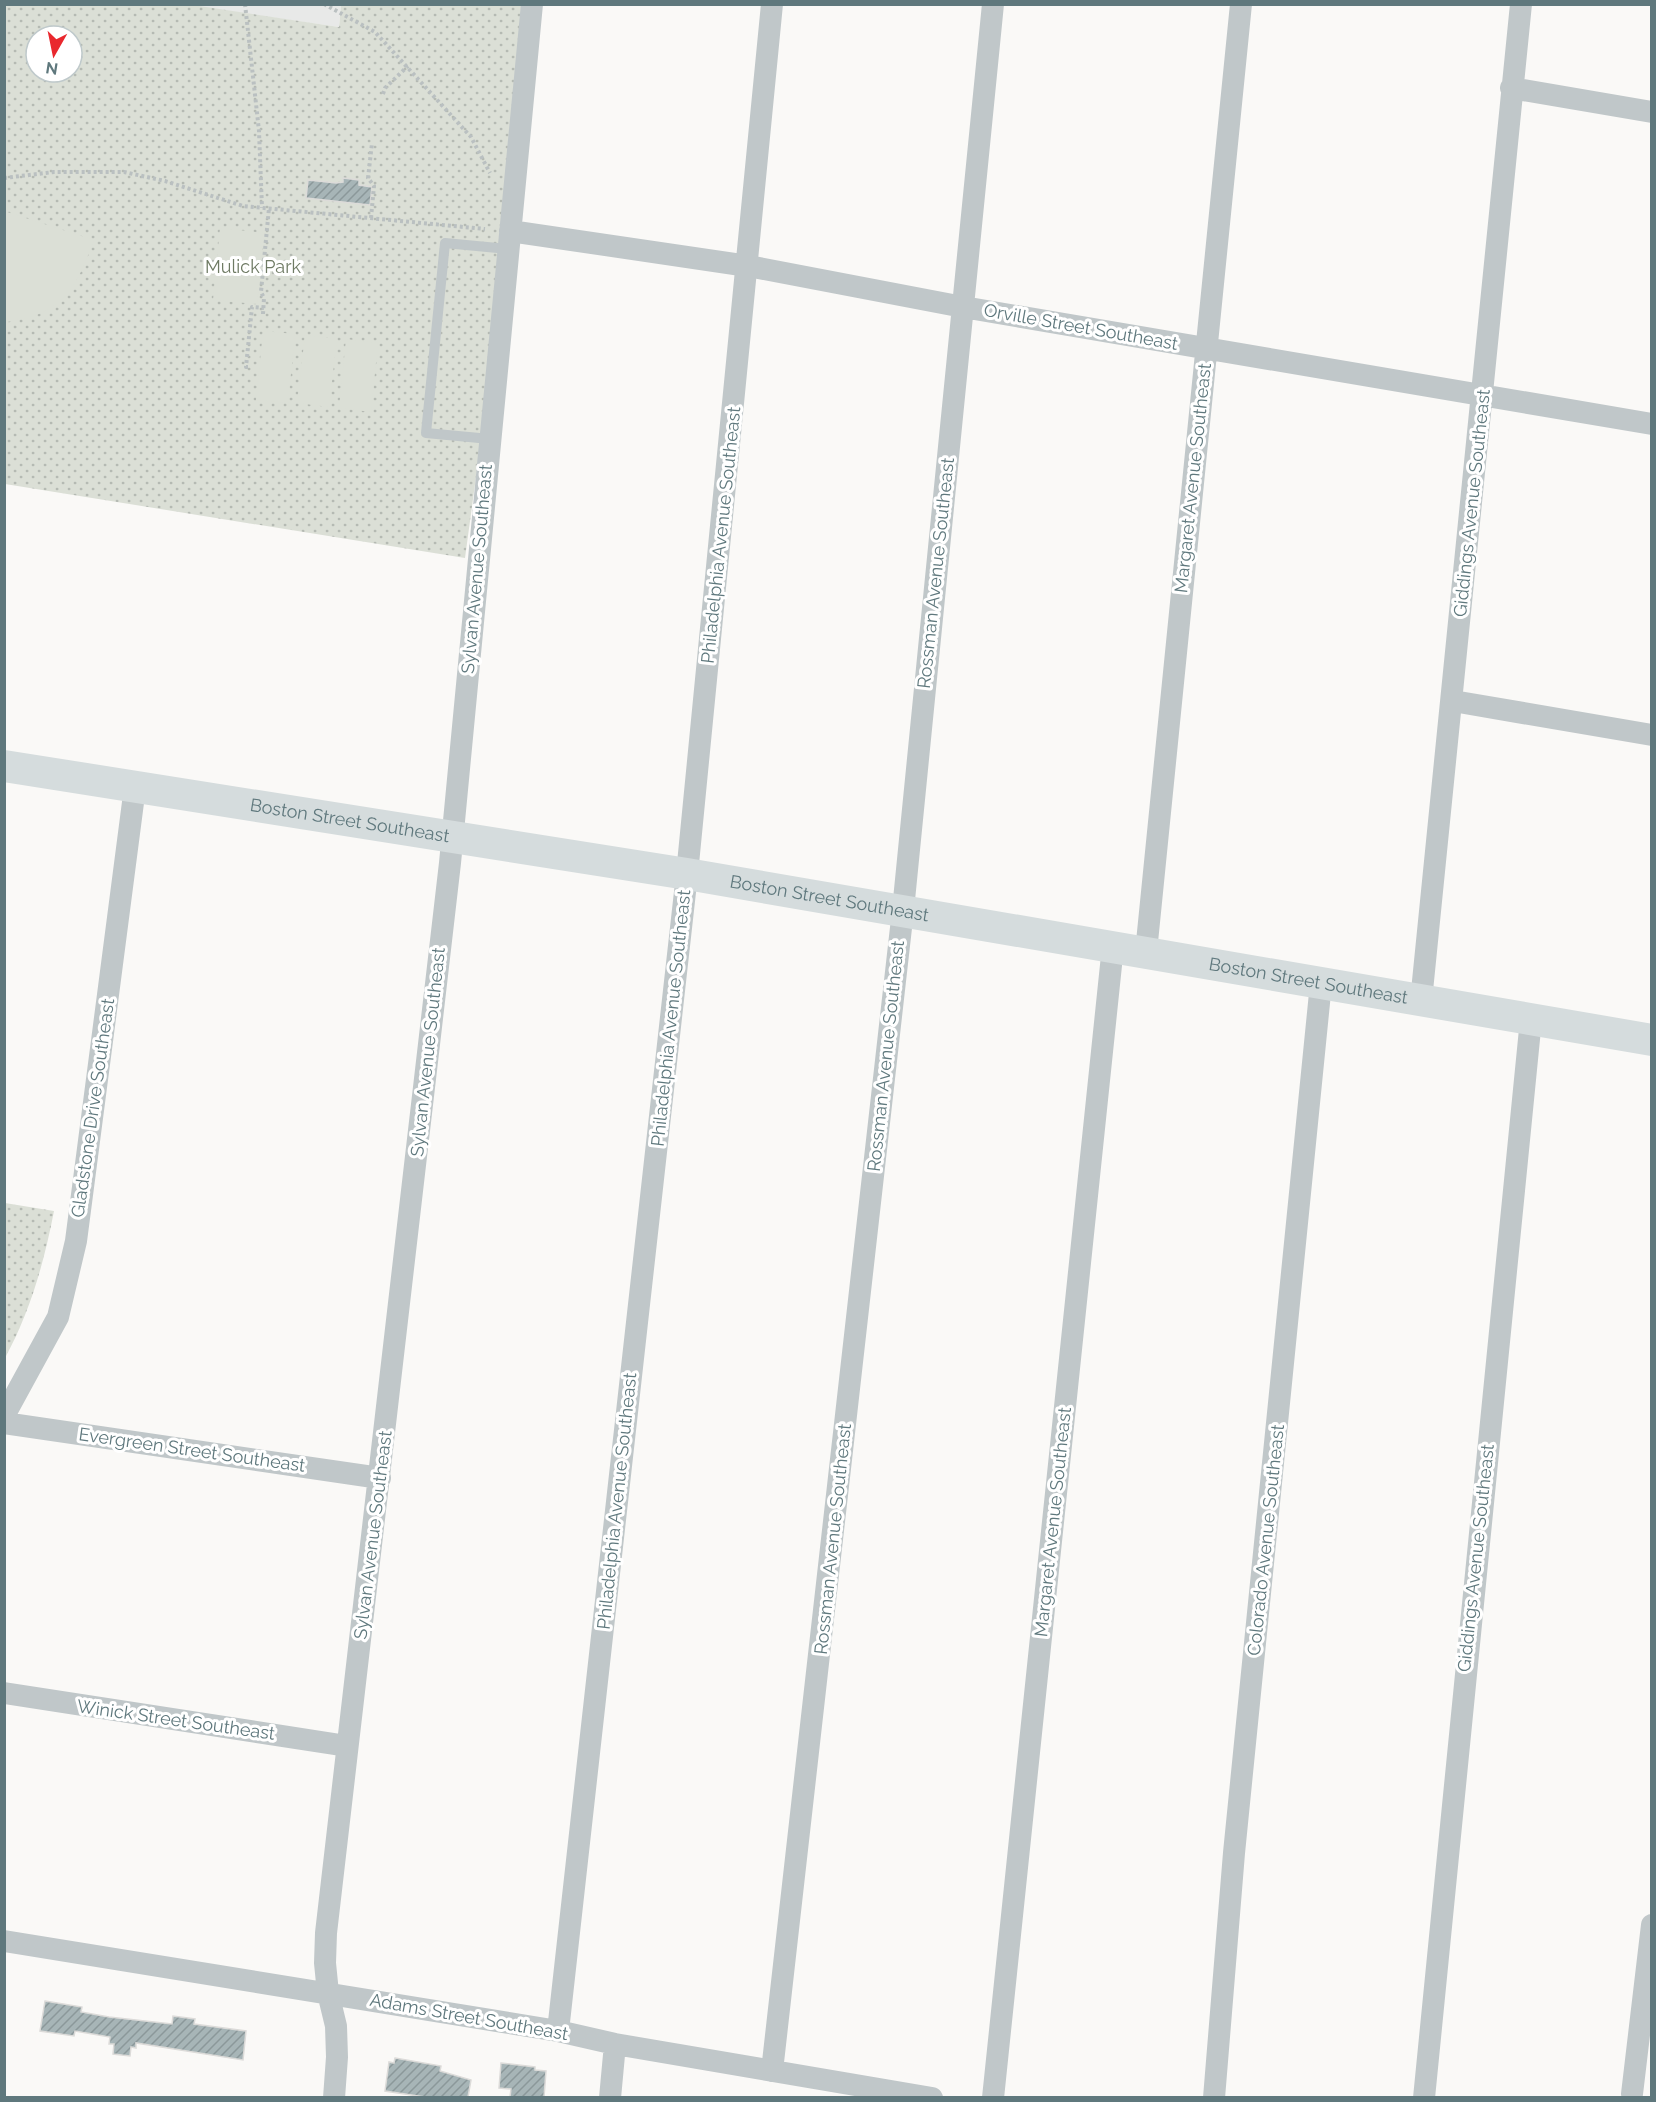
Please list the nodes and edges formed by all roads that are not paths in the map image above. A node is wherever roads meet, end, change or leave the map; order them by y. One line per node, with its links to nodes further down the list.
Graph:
1 (532, 4): 8 (street, Sylvan Avenue Southeast)
2 (772, 4): 9 (street, Philadelphia Avenue Southeast)
3 (993, 4): 10 (street, Rossman Avenue Southeast)
4 (1241, 4): 11 (street, Margaret Avenue Southeast)
5 (1521, 4): 6 (street, Giddings Avenue Southeast)
6 (1511, 88): 7 (street); 12 (street, Giddings Avenue Southeast)
7 (1652, 112)
8 (509, 240): 9 (street, Orville Street Southeast); 14 (street, Sylvan Avenue Southeast); 14 (lane)
9 (748, 266): 10 (street, Orville Street Southeast); 20 (street, Philadelphia Avenue Southeast)
10 (963, 307): 11 (street, Orville Street Southeast); 21 (street, Rossman Avenue Southeast)
11 (1206, 349): 12 (street, Orville Street Southeast); 23 (street, Margaret Avenue Southeast)
12 (1482, 396): 13 (street, Orville Street Southeast); 15 (street, Giddings Avenue Southeast)
13 (1652, 424)
14 (490, 439): 19 (street, Sylvan Avenue Southeast)
15 (1453, 701): 16 (street); 25 (street, Giddings Avenue Southeast)
16 (1652, 735)
17 (4, 766): 18 (street, Boston Street Southeast)
18 (135, 786): 19 (street, Boston Street Southeast); 28 (street, Gladstone Drive Southeast)
19 (452, 837): 20 (street, Boston Street Southeast); 30 (street, Sylvan Avenue Southeast)
20 (687, 874): 21 (street, Boston Street Southeast); 36 (street, Philadelphia Avenue Southeast)
21 (903, 910): 22 (street, Boston Street Southeast); 38 (street, Rossman Avenue Southeast)
22 (1113, 946): 23 (street, Boston Street Southeast); 44 (street, Margaret Avenue Southeast)
23 (1146, 952): 24 (street, Boston Street Southeast)
24 (1321, 983): 25 (street, Boston Street Southeast); 45 (street, Colorado Avenue Southeast)
25 (1421, 1001): 26 (street, Boston Street Southeast)
26 (1531, 1019): 27 (street, Boston Street Southeast); 46 (street, Giddings Avenue Southeast)
27 (1652, 1040)
28 (4, 1416)
29 (4, 1423): 30 (street, Evergreen Street Southeast)
30 (380, 1478): 32 (street, Sylvan Avenue Southeast)
31 (4, 1693): 32 (street, Winick Street Southeast)
32 (347, 1746): 35 (street, Sylvan Avenue Southeast)
33 (1652, 1925): 39 (street)
34 (4, 1941): 35 (street, Adams Street Southeast)
35 (328, 1993): 36 (street, Adams Street Southeast); 41 (street, Sylvan Avenue Southeast)
36 (558, 2031): 37 (street, Adams Street Southeast)
37 (615, 2044): 38 (street, Adams Street Southeast); 42 (street)
38 (772, 2071): 40 (street, Adams Street Southeast)
39 (1632, 2094)
40 (895, 2095): 43 (street, Adams Street Southeast)
41 (334, 2097)
42 (610, 2097)
43 (932, 2097)
44 (993, 2097)
45 (1214, 2097)
46 (1424, 2097)

